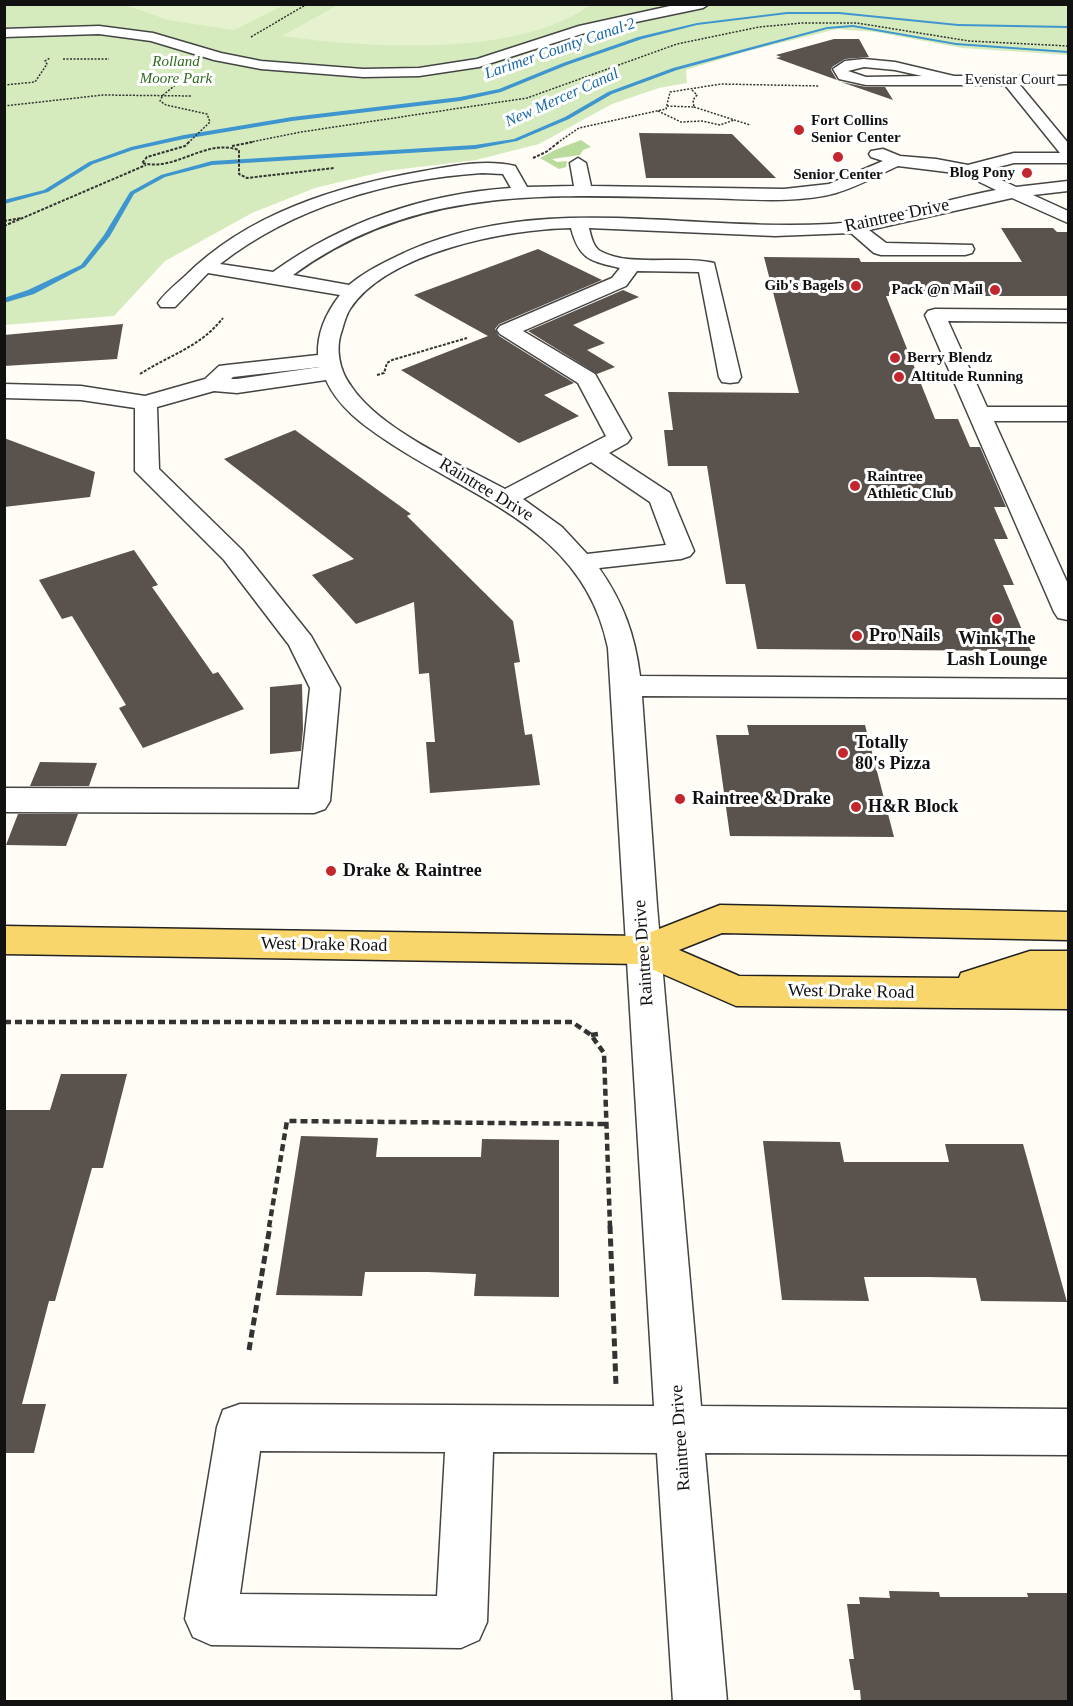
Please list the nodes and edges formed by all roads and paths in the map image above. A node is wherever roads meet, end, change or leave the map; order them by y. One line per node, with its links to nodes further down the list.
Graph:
1 (307, 4): 5 (path)
2 (703, 4): 5 (street)
3 (4, 33): 5 (street)
4 (1068, 46): 25 (path)
5 (219, 57)
6 (51, 58): 11 (path)
7 (192, 72): 13 (path)
8 (853, 79): 9 (street, Evenstar Court); 12 (path)
9 (1009, 80): 10 (street, Evenstar Court); 19 (street)
10 (1068, 80)
11 (4, 85)
12 (692, 89): 16 (path); 17 (path)
13 (163, 95): 14 (path); 15 (path); 30 (path)
14 (192, 96)
15 (6, 106)
16 (667, 106): 17 (path); 18 (path)
17 (693, 107): 21 (path)
18 (658, 111): 22 (path); 27 (path)
19 (1035, 112): 20 (street); 26 (street)
20 (1057, 112)
21 (734, 120): 22 (path); 23 (path)
22 (716, 125): 24 (path)
23 (750, 125)
24 (716, 130)
25 (232, 146): 30 (path); 31 (path)
26 (1068, 156): 33 (street)
27 (532, 158)
28 (890, 158): 32 (street); 32 (street); 33 (street)
29 (578, 163): 35 (street)
30 (146, 165): 39 (path)
31 (239, 169)
32 (849, 169): 38 (street)
33 (968, 170): 37 (street)
34 (1068, 186): 37 (street, Raintree Drive)
35 (582, 191): 36 (street); 38 (street)
36 (522, 192): 48 (street); 49 (street)
37 (1014, 192): 40 (street); 45 (street, Raintree Drive)
38 (705, 194): 44 (street)
39 (28, 217): 41 (path); 43 (path)
40 (1068, 218)
41 (4, 221)
42 (578, 221): 44 (street, Raintree Drive); 47 (street); 50 (street, Raintree Drive)
43 (4, 226)
44 (701, 226): 45 (street, Raintree Drive)
45 (855, 227): 46 (street)
46 (965, 249)
47 (632, 265): 57 (street); 63 (street)
48 (204, 267): 49 (street); 51 (street)
49 (277, 278): 50 (street)
50 (354, 292): 55 (street, Raintree Drive)
51 (168, 303)
52 (1068, 316): 61 (street)
53 (223, 318): 59 (path)
54 (466, 338): 56 (path)
55 (331, 367): 60 (street); 64 (street, Raintree Drive)
56 (377, 375)
57 (730, 377)
58 (4, 391): 59 (street)
59 (110, 398): 60 (street)
60 (146, 403): 69 (street)
61 (979, 414): 62 (street); 66 (street)
62 (1068, 414)
63 (593, 453): 64 (street); 65 (street)
64 (506, 499): 65 (street, Raintree Drive)
65 (581, 562): 67 (street, Raintree Drive)
66 (1068, 612)
67 (626, 686): 68 (street); 72 (street, Raintree Drive)
68 (1068, 688)
69 (4, 800)
70 (1068, 927): 72 (main road, West Drake Road)
71 (4, 940): 72 (main road, West Drake Road)
72 (643, 950): 74 (main road, West Drake Road); 83 (street, Raintree Drive)
73 (1068, 966): 74 (main road)
74 (946, 993): 75 (main road, West Drake Road)
75 (1068, 994)
76 (4, 1022): 78 (path)
77 (598, 1034): 78 (path)
78 (591, 1035): 79 (path)
79 (606, 1124): 80 (path); 81 (path)
80 (249, 1350)
81 (616, 1396)
82 (470, 1428): 82 (street); 83 (street)
83 (680, 1428): 84 (street); 85 (street, Raintree Drive)
84 (1068, 1432)
85 (700, 1701)

